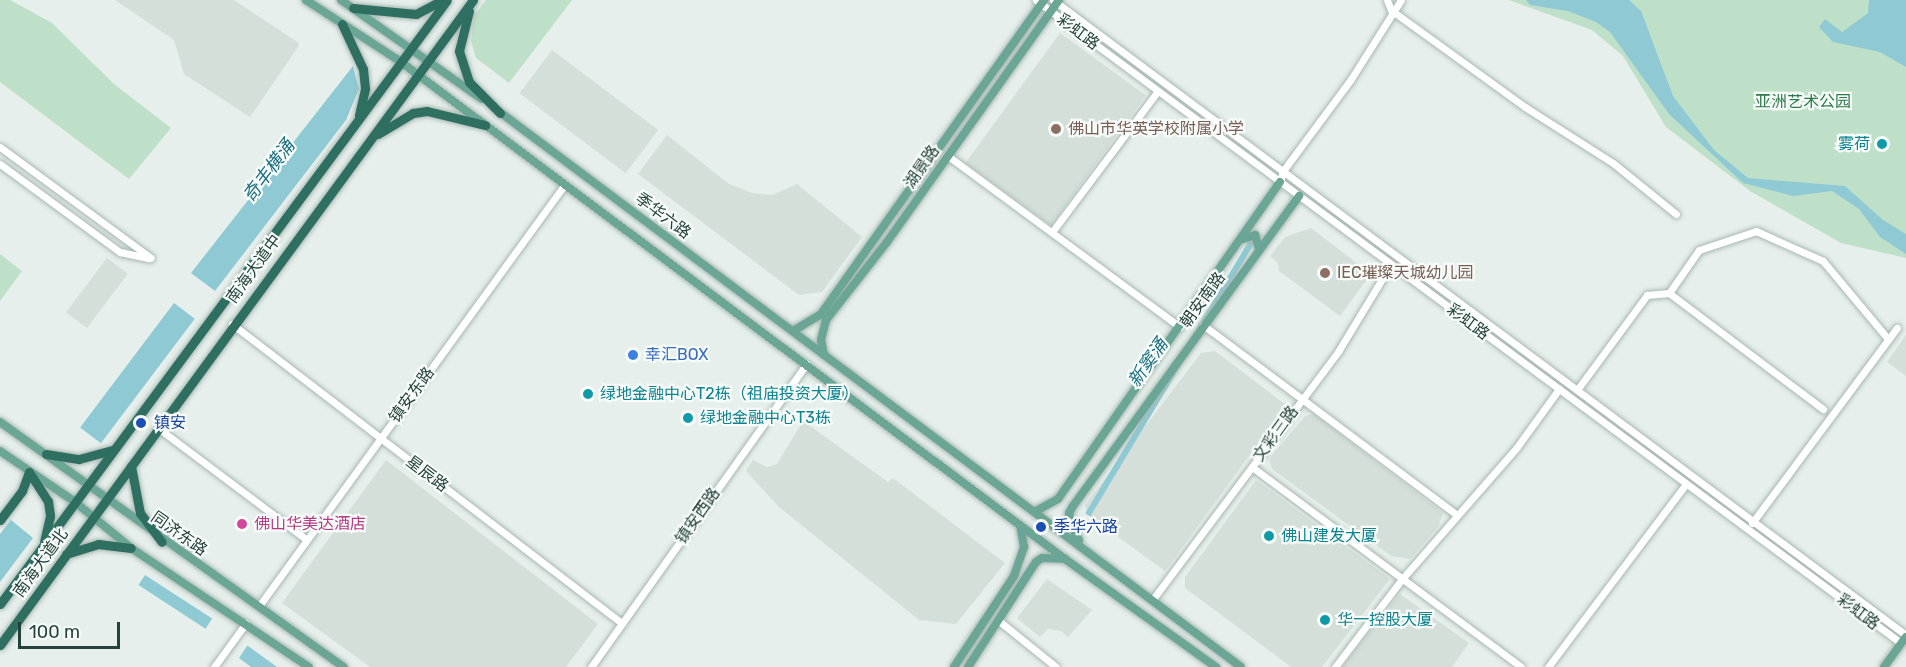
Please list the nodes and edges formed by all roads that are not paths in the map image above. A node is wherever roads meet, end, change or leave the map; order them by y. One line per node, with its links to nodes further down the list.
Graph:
1 (306, 0): 12 (main road, 季华六路)
2 (341, 0): 9 (main road, 季华六路)
3 (445, 0): 9 (highway); 13 (highway, 南海大道中)
4 (473, 0): 14 (highway, 南海大道中); 18 (highway)
5 (1387, 0): 10 (street)
6 (1401, 0): 10 (street)
7 (1040, 1): 11 (street, 彩虹路); 41 (main road, 湖景路)
8 (1057, 1): 11 (main road, 湖景路); 25 (street, 彩虹路)
9 (353, 8): 13 (main road, 季华六路)
10 (1391, 10): 25 (street); 30 (street)
11 (1051, 11): 17 (street, 彩虹路); 23 (main road, 湖景路)
12 (342, 24): 15 (main road, 季华六路); 20 (highway)
13 (412, 47): 14 (main road, 季华六路); 15 (highway, 南海大道中)
14 (429, 59): 16 (highway, 南海大道中); 18 (main road, 季华六路)
15 (401, 62): 16 (main road, 季华六路); 20 (highway, 南海大道中)
16 (418, 74): 19 (main road, 季华六路); 21 (highway, 南海大道中)
17 (1158, 91): 26 (street, 彩虹路); 32 (street)
18 (500, 113): 41 (main road, 季华六路)
19 (485, 125): 21 (highway); 27 (main road, 季华六路)
20 (354, 128): 29 (highway, 南海大道中)
21 (369, 141): 31 (highway, 南海大道中)
22 (0, 147): 24 (street)
23 (948, 156): 32 (street); 43 (main road, 湖景路)
24 (0, 164)
25 (1286, 173): 26 (street); 28 (street); 46 (street, 彩虹路)
26 (1280, 183): 28 (street, 彩虹路); 33 (main road, 朝安南路)
27 (565, 184): 44 (main road, 季华六路); 51 (street, 镇安东路)
28 (1299, 196): 34 (main road, 朝安南路); 35 (street, 彩虹路)
29 (300, 200): 31 (highway); 52 (highway, 南海大道中)
30 (1676, 214)
31 (312, 215): 37 (highway, 南海大道中)
32 (1052, 232): 39 (street)
33 (1241, 241): 34 (main road); 39 (main road, 朝安南路)
34 (1259, 250): 38 (main road, 朝安南路)
35 (1391, 264): 45 (street, 彩虹路); 47 (street, 文彩三路)
36 (1669, 293): 42 (street); 46 (street); 48 (street)
37 (232, 324): 50 (highway, 南海大道中); 51 (street, 星辰路)
38 (1203, 325): 47 (street); 63 (main road, 朝安南路)
39 (1180, 327): 60 (main road, 朝安南路)
40 (1897, 328): 42 (street)
41 (793, 331): 43 (main road, 季华六路)
42 (1888, 339): 68 (street)
43 (824, 355): 64 (main road, 季华六路)
44 (806, 364): 69 (main road, 季华六路); 84 (street, 镇安西路)
45 (1559, 389): 59 (street, 彩虹路); 65 (street)
46 (1577, 390): 68 (street, 彩虹路)
47 (1302, 399): 56 (street, 文彩三路); 65 (street)
48 (1823, 409)
49 (0, 422): 54 (main road, 同济东路)
50 (158, 428): 55 (highway, 南海大道中); 71 (street)
51 (381, 438): 71 (street, 镇安东路); 84 (street, 星辰路)
52 (114, 449): 54 (highway); 58 (highway, 南海大道中)
53 (0, 451): 57 (main road)
54 (46, 454): 58 (main road, 同济东路)
55 (131, 466): 61 (highway, 南海大道中); 72 (highway)
56 (1252, 467): 78 (street); 79 (street, 文彩三路)
57 (29, 471): 62 (main road); 67 (highway); 74 (highway)
58 (88, 484): 61 (main road, 同济东路); 62 (highway, 南海大道北)
59 (1686, 484): 70 (street, 彩虹路); 98 (street)
60 (1061, 495): 63 (main road); 64 (main road, 朝安南路)
61 (107, 499): 66 (highway, 南海大道北); 72 (main road, 同济东路)
62 (75, 502): 66 (main road); 74 (highway, 南海大道北)
63 (1073, 506): 73 (main road)
64 (1036, 511): 73 (main road, 季华六路)
65 (1456, 514): 78 (street)
66 (93, 518): 75 (main road); 76 (highway, 南海大道北)
67 (0, 520)
68 (1753, 521): 70 (street); 85 (street, 彩虹路)
69 (1020, 525): 77 (main road, 季华六路); 91 (main road)
70 (1747, 529): 85 (street, 彩虹路)
71 (307, 540): 81 (street, 镇安东路)
72 (162, 542): 81 (main road, 同济东路)
73 (1080, 544): 79 (main road, 季华六路)
74 (44, 545): 80 (highway, 南海大道北)
75 (131, 548): 76 (highway); 83 (main road)
76 (66, 554): 86 (highway, 南海大道北)
77 (1065, 559): 82 (main road); 94 (main road, 季华六路)
78 (1402, 579): 96 (street); 97 (street)
79 (1153, 599): 95 (main road, 季华六路)
80 (0, 604)
81 (259, 606): 89 (main road, 同济东路)
82 (999, 621): 92 (main road); 93 (street)
83 (246, 623): 87 (street); 88 (main road)
84 (622, 623): 90 (street, 镇安西路)
85 (1904, 639): 99 (main road)
86 (0, 645)
87 (214, 667)
88 (309, 667)
89 (343, 667)
90 (591, 667)
91 (954, 667)
92 (968, 667)
93 (1056, 667)
94 (1216, 667)
95 (1241, 667)
96 (1335, 667)
97 (1521, 667)
98 (1548, 667)
99 (1884, 667)

